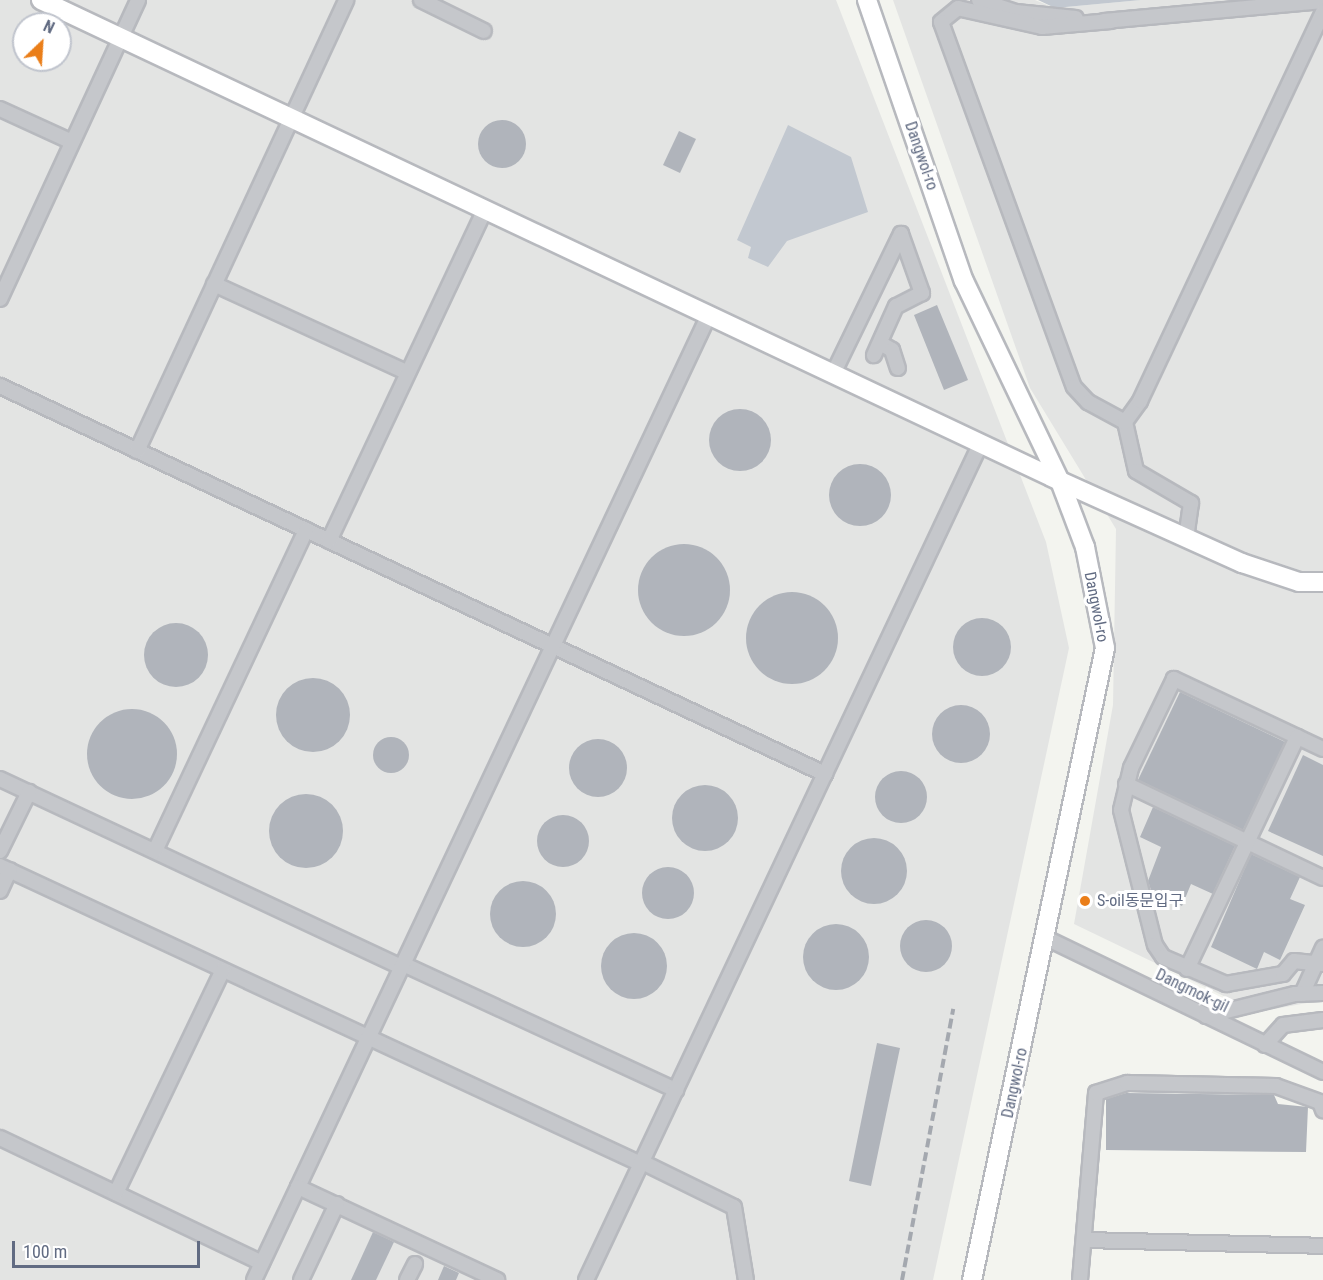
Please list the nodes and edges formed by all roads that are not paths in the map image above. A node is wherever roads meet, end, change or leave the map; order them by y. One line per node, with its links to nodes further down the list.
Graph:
1 (41, 0): 11 (main road)
2 (138, 0): 11 (street)
3 (346, 0): 13 (street)
4 (421, 0): 10 (street)
5 (979, 0): 9 (street)
6 (1323, 1): 9 (street)
7 (865, 3): 26 (main road, Dangwol-ro)
8 (1323, 12): 23 (street)
9 (1111, 21): 23 (street)
10 (484, 31)
11 (120, 38): 13 (main road); 14 (street)
12 (0, 109): 14 (street)
13 (290, 118): 15 (main road); 16 (street)
14 (72, 142): 17 (street)
15 (484, 210): 18 (main road); 20 (street)
16 (214, 284): 20 (street); 25 (street)
17 (0, 299)
18 (708, 316): 21 (main road); 31 (street)
19 (898, 368): 21 (street)
20 (408, 373): 29 (street)
21 (833, 374): 24 (main road)
22 (0, 386): 25 (street)
23 (1125, 422): 28 (street)
24 (981, 443): 26 (main road); 34 (street)
25 (138, 451): 27 (street)
26 (1060, 481): 28 (main road); 44 (main road, Dangwol-ro)
27 (306, 530): 29 (street); 40 (street)
28 (1186, 538): 30 (main road)
29 (329, 541): 31 (street)
30 (1323, 582)
31 (554, 646): 34 (street); 47 (street)
32 (1297, 737): 33 (street); 36 (street); 38 (street)
33 (1323, 749)
34 (825, 774): 57 (street)
35 (0, 778): 37 (street)
36 (1126, 784): 38 (street); 48 (street)
37 (29, 792): 39 (street); 40 (street)
38 (1247, 843): 42 (street); 48 (street)
39 (0, 851)
40 (156, 851): 47 (street)
41 (5, 868): 43 (street); 49 (street)
42 (1323, 878)
43 (0, 891)
44 (1046, 938): 52 (street, Dangmok-gil); 74 (main road, Dangwol-ro)
45 (1323, 948): 46 (street)
46 (1319, 964): 48 (street); 51 (street)
47 (402, 965): 54 (street); 57 (street)
48 (1187, 969)
49 (224, 970): 54 (street); 62 (street)
50 (1323, 993): 51 (street)
51 (1302, 994): 52 (street)
52 (1206, 1016): 55 (street, Dangmok-gil)
53 (1323, 1020): 55 (street)
54 (369, 1038): 60 (street); 61 (street)
55 (1265, 1045): 56 (street, Dangmok-gil)
56 (1323, 1072)
57 (676, 1090): 60 (street)
58 (1323, 1110): 64 (street)
59 (0, 1138): 62 (street)
60 (641, 1163): 72 (street); 73 (street)
61 (298, 1186): 63 (street); 66 (street)
62 (116, 1193): 66 (street)
63 (337, 1204): 69 (street); 71 (street)
64 (1084, 1240): 65 (street); 75 (street)
65 (1323, 1246)
66 (262, 1263): 68 (street)
67 (415, 1264): 70 (street)
68 (254, 1280)
69 (301, 1280)
70 (407, 1280)
71 (497, 1280)
72 (586, 1280)
73 (746, 1280)
74 (972, 1280)
75 (1080, 1280)

